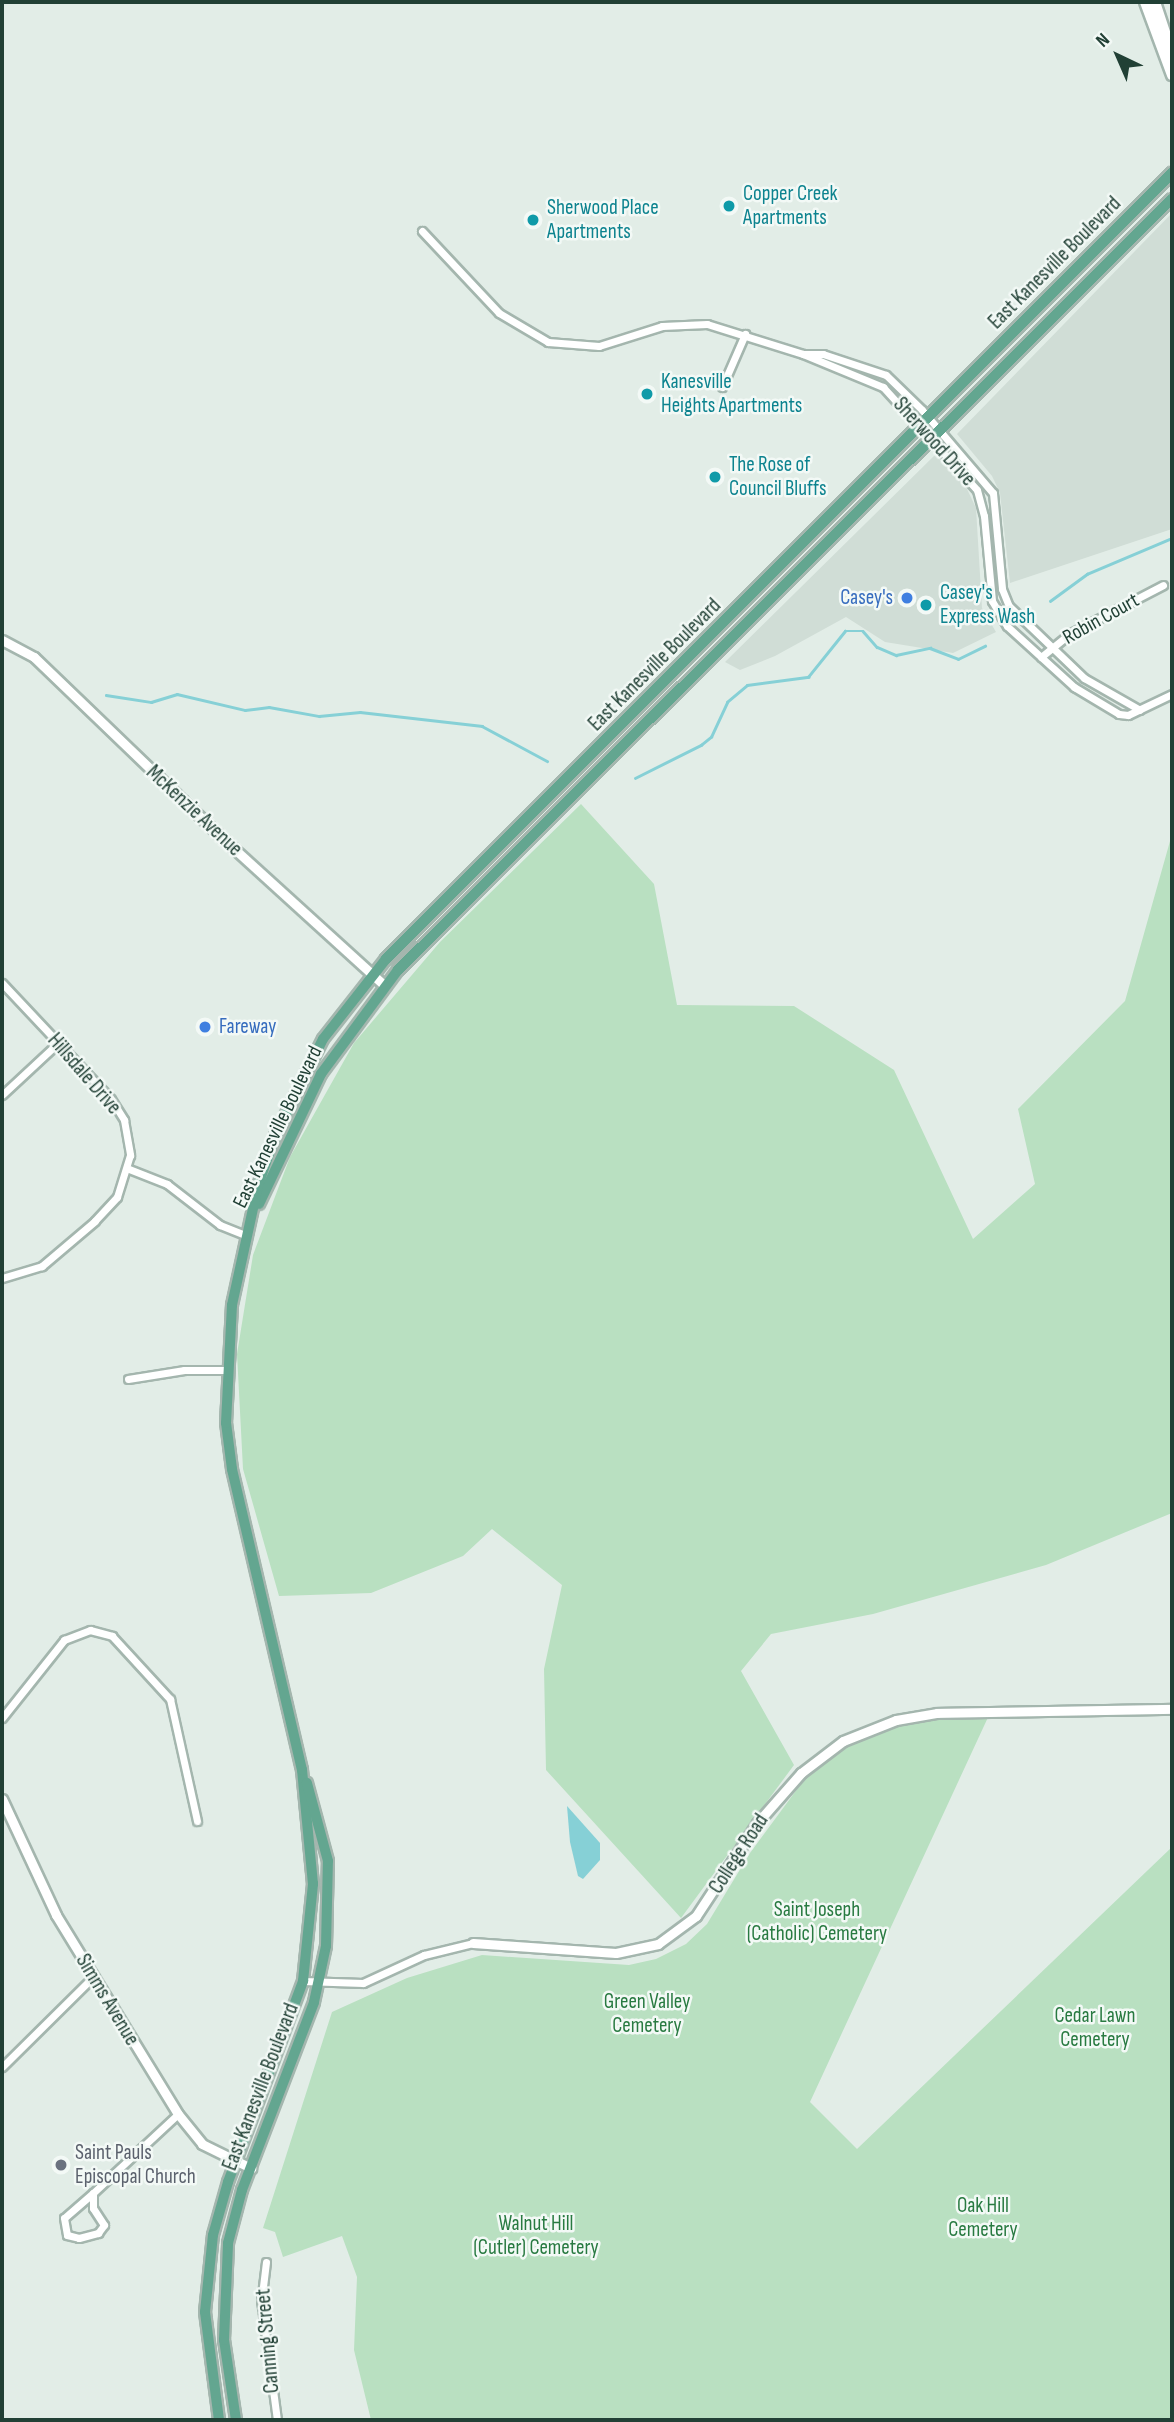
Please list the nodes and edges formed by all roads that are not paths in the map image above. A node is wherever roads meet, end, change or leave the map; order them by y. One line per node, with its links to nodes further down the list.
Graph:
1 (1145, 2): 4 (main road)
2 (1155, 2): 3 (main road)
3 (1172, 53)
4 (1172, 75)
5 (1172, 168): 7 (main road)
6 (1172, 173): 7 (main road, East Kanesville Boulevard)
7 (1160, 186): 13 (main road, East Kanesville Boulevard)
8 (1172, 199): 15 (main road, East Kanesville Boulevard)
9 (422, 231): 10 (street, Sherwood Drive)
10 (745, 334): 11 (street, Sherwood Drive); 12 (street)
11 (803, 354): 13 (street, Sherwood Drive); 14 (street, Sherwood Drive)
12 (722, 387)
13 (929, 418): 14 (main road, East Kanesville Boulevard); 15 (street, Sherwood Drive)
14 (919, 428): 16 (street, Sherwood Drive); 23 (main road, East Kanesville Boulevard)
15 (940, 431): 16 (main road, East Kanesville Boulevard); 19 (street, Sherwood Drive)
16 (929, 442): 20 (street, Sherwood Drive); 25 (main road, East Kanesville Boulevard)
17 (1163, 584): 19 (street, Robin Court)
18 (2, 640): 23 (street, McKenzie Avenue)
19 (1051, 648): 20 (street, Robin Court); 22 (street, Sherwood Drive)
20 (1041, 657): 22 (street, Sherwood Drive)
21 (1172, 694): 22 (street, Sherwood Drive)
22 (1140, 710)
23 (372, 974): 25 (street, McKenzie Avenue); 29 (main road, East Kanesville Boulevard)
24 (2, 983): 26 (street, Hillsdale Drive)
25 (385, 986): 29 (main road, East Kanesville Boulevard)
26 (58, 1042): 27 (street); 28 (street, Hillsdale Drive)
27 (2, 1095)
28 (129, 1169): 29 (street); 30 (street)
29 (247, 1237): 31 (main road, East Kanesville Boulevard)
30 (2, 1278)
31 (226, 1370): 32 (street); 35 (main road, East Kanesville Boulevard)
32 (128, 1379)
33 (1172, 1709): 38 (street, College Road)
34 (2, 1718): 37 (street)
35 (302, 1770): 40 (main road, East Kanesville Boulevard); 41 (main road, East Kanesville Boulevard)
36 (2, 1799): 39 (street, Simms Avenue)
37 (197, 1821)
38 (473, 1943): 41 (street, College Road)
39 (93, 1977): 42 (street); 43 (street, Simms Avenue)
40 (303, 1981): 41 (street, College Road); 44 (main road, East Kanesville Boulevard)
41 (318, 1984): 45 (main road, East Kanesville Boulevard)
42 (2, 2067)
43 (178, 2114): 44 (street, Simms Avenue); 46 (street)
44 (235, 2161): 45 (street, Simms Avenue); 48 (main road, East Kanesville Boulevard)
45 (251, 2168): 49 (main road, East Kanesville Boulevard)
46 (93, 2193): 46 (street)
47 (266, 2262): 50 (street, Canning Street)
48 (219, 2420)
49 (236, 2420)
50 (277, 2420)

